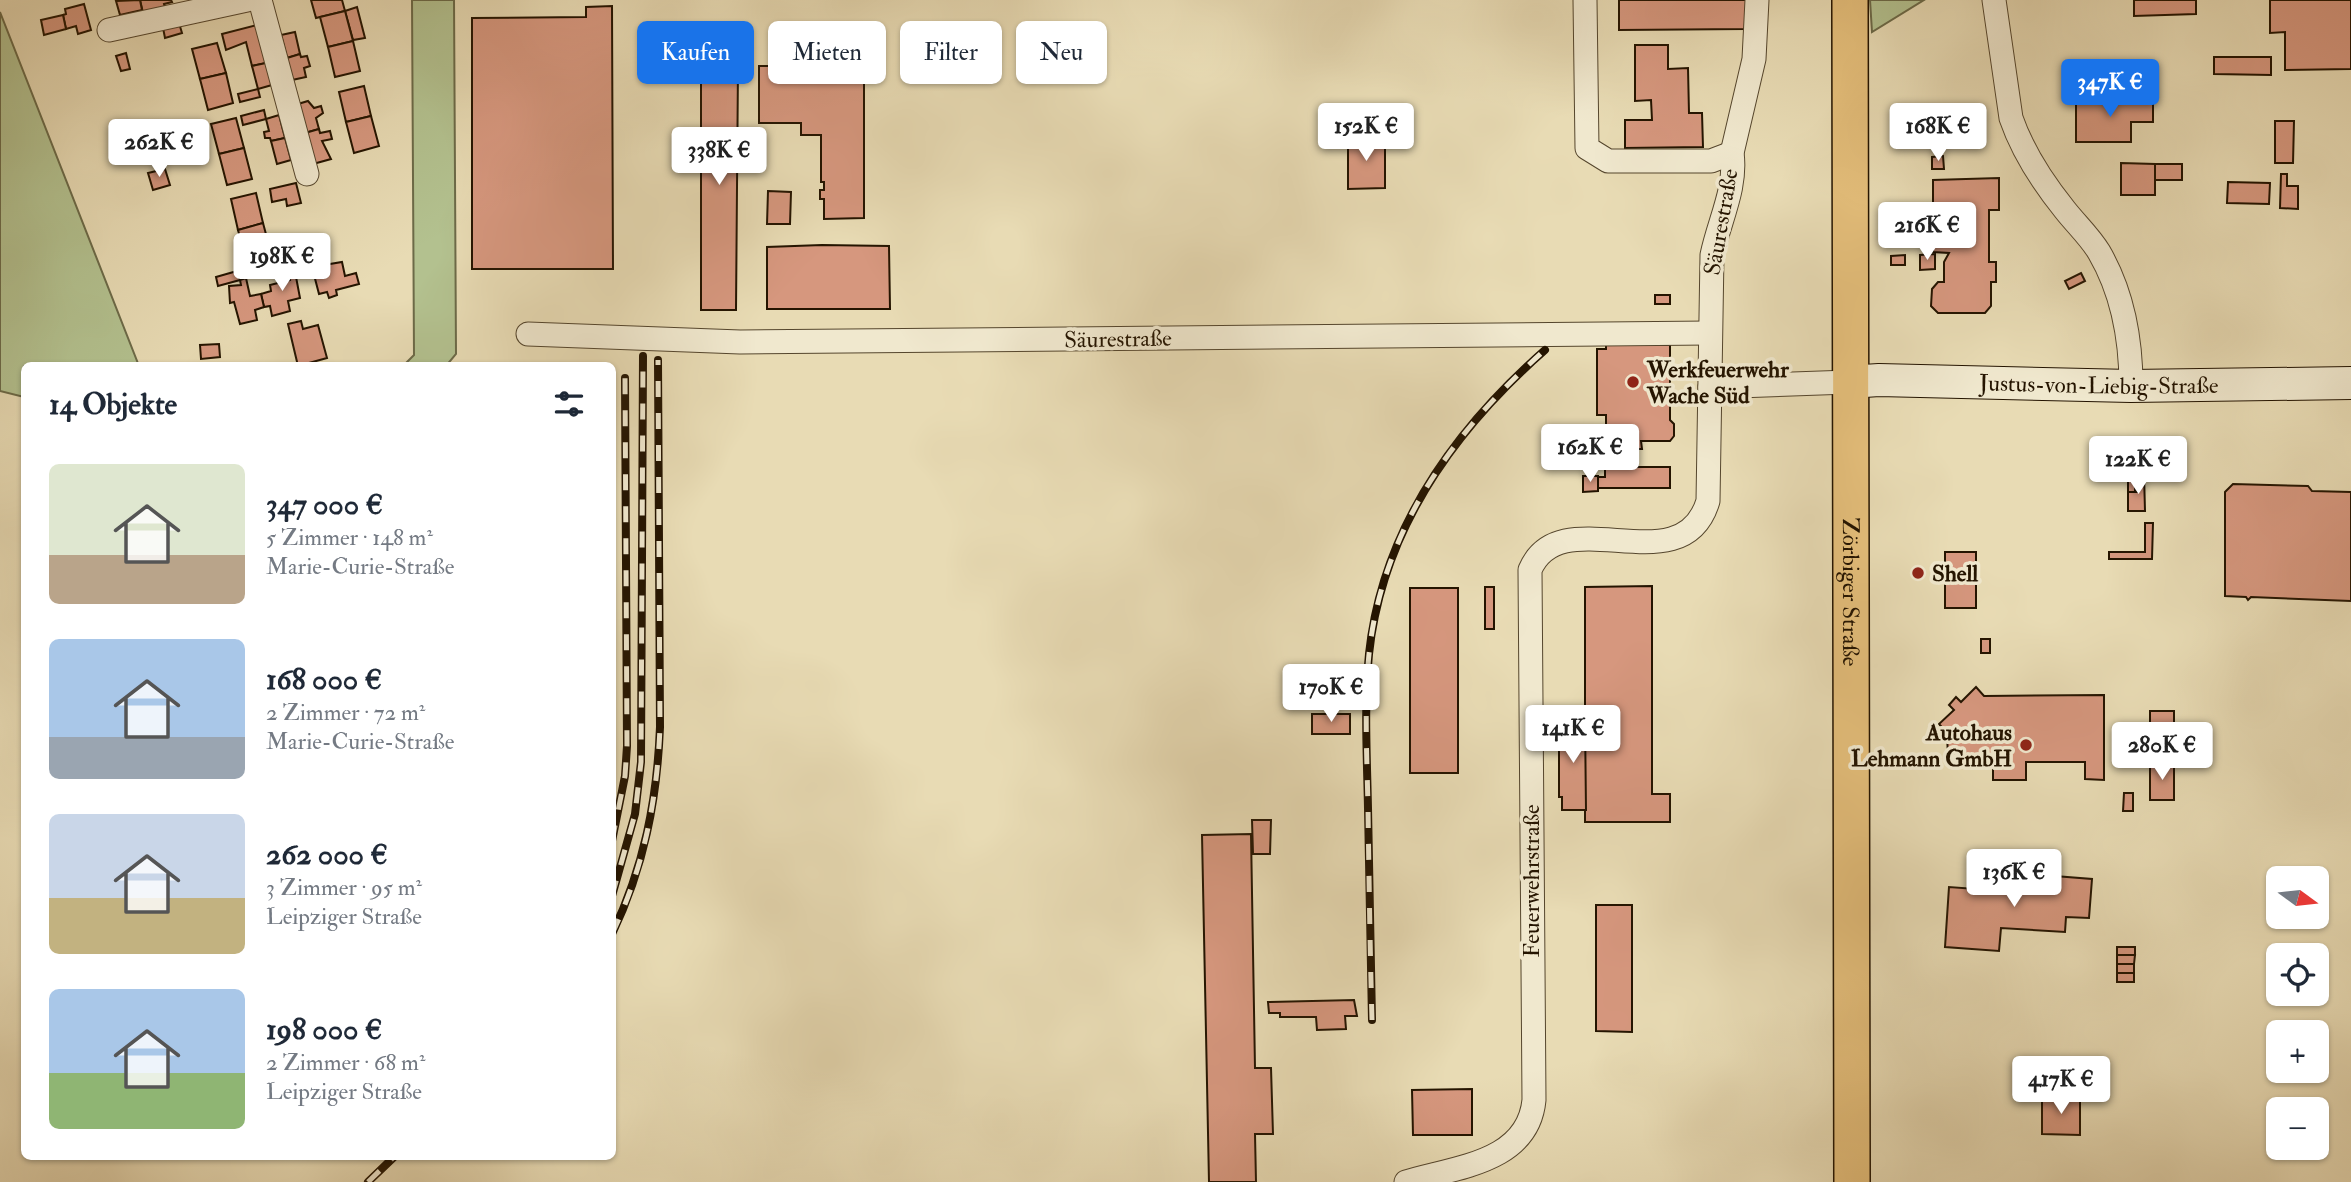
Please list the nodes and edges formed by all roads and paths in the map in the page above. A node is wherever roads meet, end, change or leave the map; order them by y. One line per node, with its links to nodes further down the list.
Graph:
1 (247, 0): 7 (street)
2 (260, 0): 9 (street)
3 (1585, 0): 8 (street, Säurestraße)
4 (1757, 0): 8 (street, Säurestraße)
5 (1850, 0): 12 (main road, Zörbiger Straße)
6 (1994, 0): 14 (street)
7 (108, 30)
8 (1732, 153): 10 (street, Säurestraße)
9 (307, 174)
10 (1709, 333): 11 (street, Säurestraße); 15 (street, Säurestraße)
11 (528, 334)
12 (1849, 382): 14 (street, Justus-von-Liebig-Straße); 15 (street); 17 (main road, Zörbiger Straße)
13 (2351, 383): 14 (street, Justus-von-Liebig-Straße)
14 (2132, 386)
15 (1710, 387): 16 (street, Feuerwehrstraße)
16 (1406, 1182)
17 (1852, 1182)

